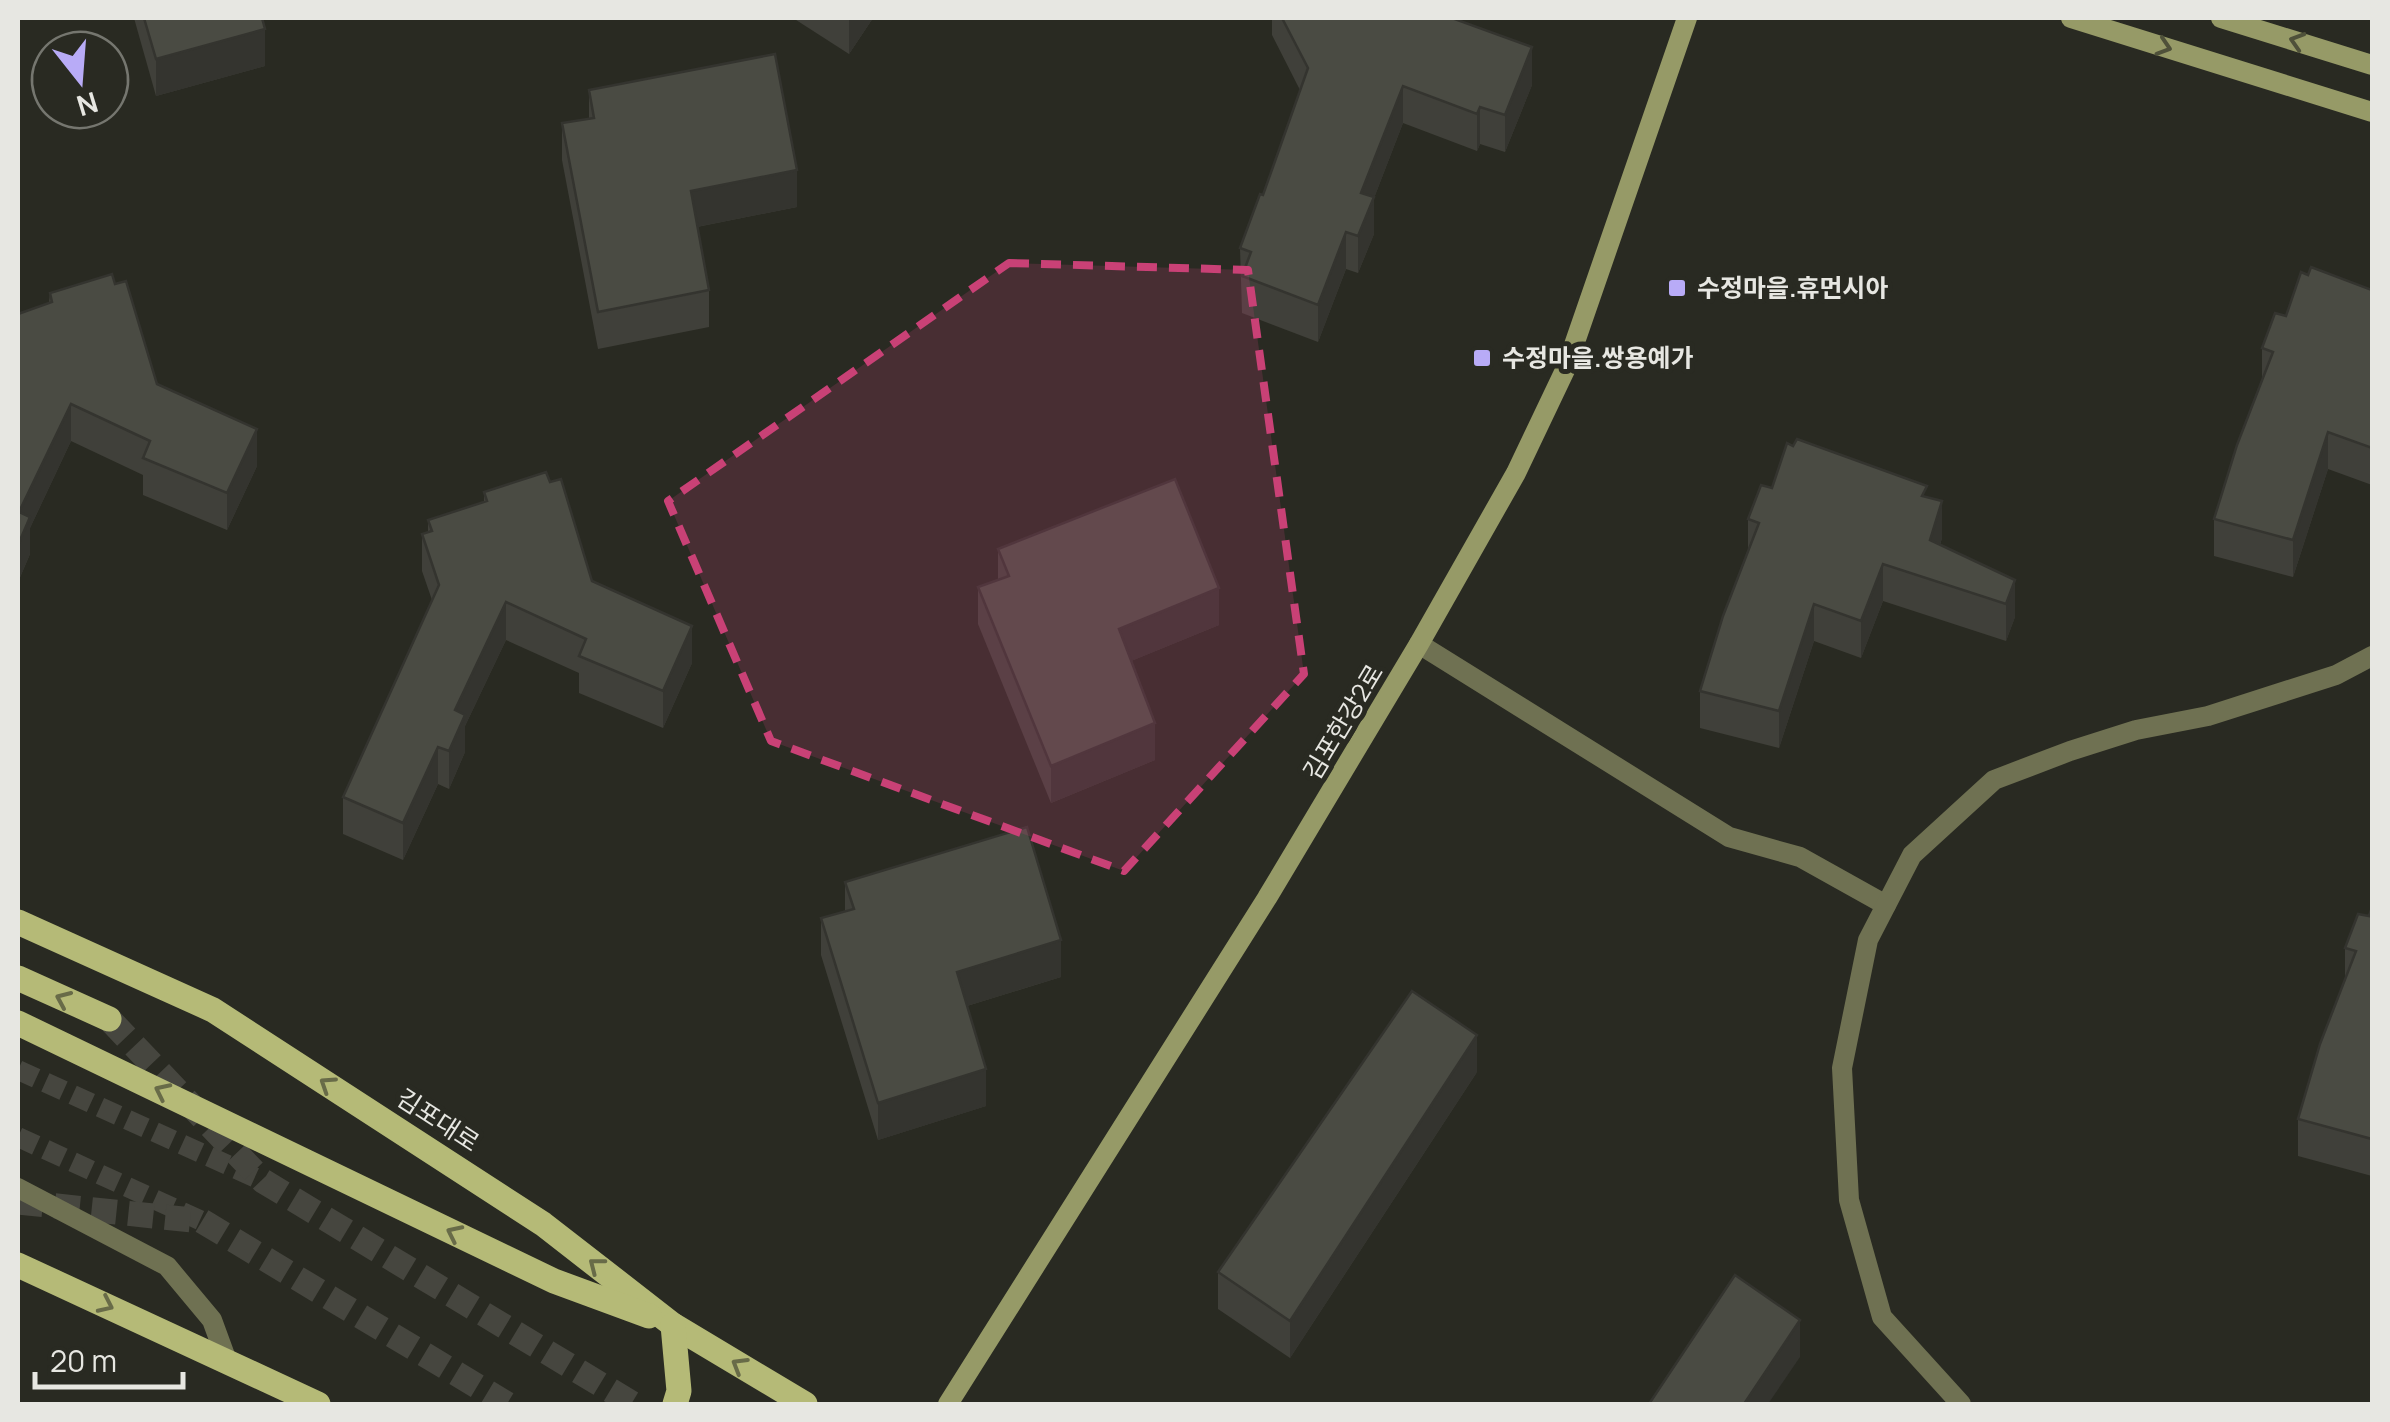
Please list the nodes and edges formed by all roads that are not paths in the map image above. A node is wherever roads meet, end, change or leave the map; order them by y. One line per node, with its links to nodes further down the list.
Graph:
1 (1687, 18): 6 (street, 김포한강2로)
2 (2072, 18): 5 (street, one-way to 5)
3 (2221, 18): 4 (street, one-way to 3)
4 (2372, 65)
5 (2372, 112)
6 (1419, 644): 8 (street); 20 (street, 김포한강2로)
7 (2372, 656): 8 (street)
8 (1886, 905): 21 (street)
9 (18, 922): 15 (main road, 김포대로, one-way to 9)
10 (18, 978): 11 (main road, one-way to 10)
11 (109, 1019)
12 (18, 1023): 15 (main road, one-way to 12)
13 (18, 1188): 16 (street)
14 (18, 1265): 16 (main road, one-way to 16)
15 (673, 1325): 18 (main road); 19 (main road, 김포대로, one-way to 15)
16 (228, 1361): 17 (main road)
17 (318, 1404)
18 (675, 1404)
19 (805, 1404)
20 (948, 1404)
21 (1960, 1404)

